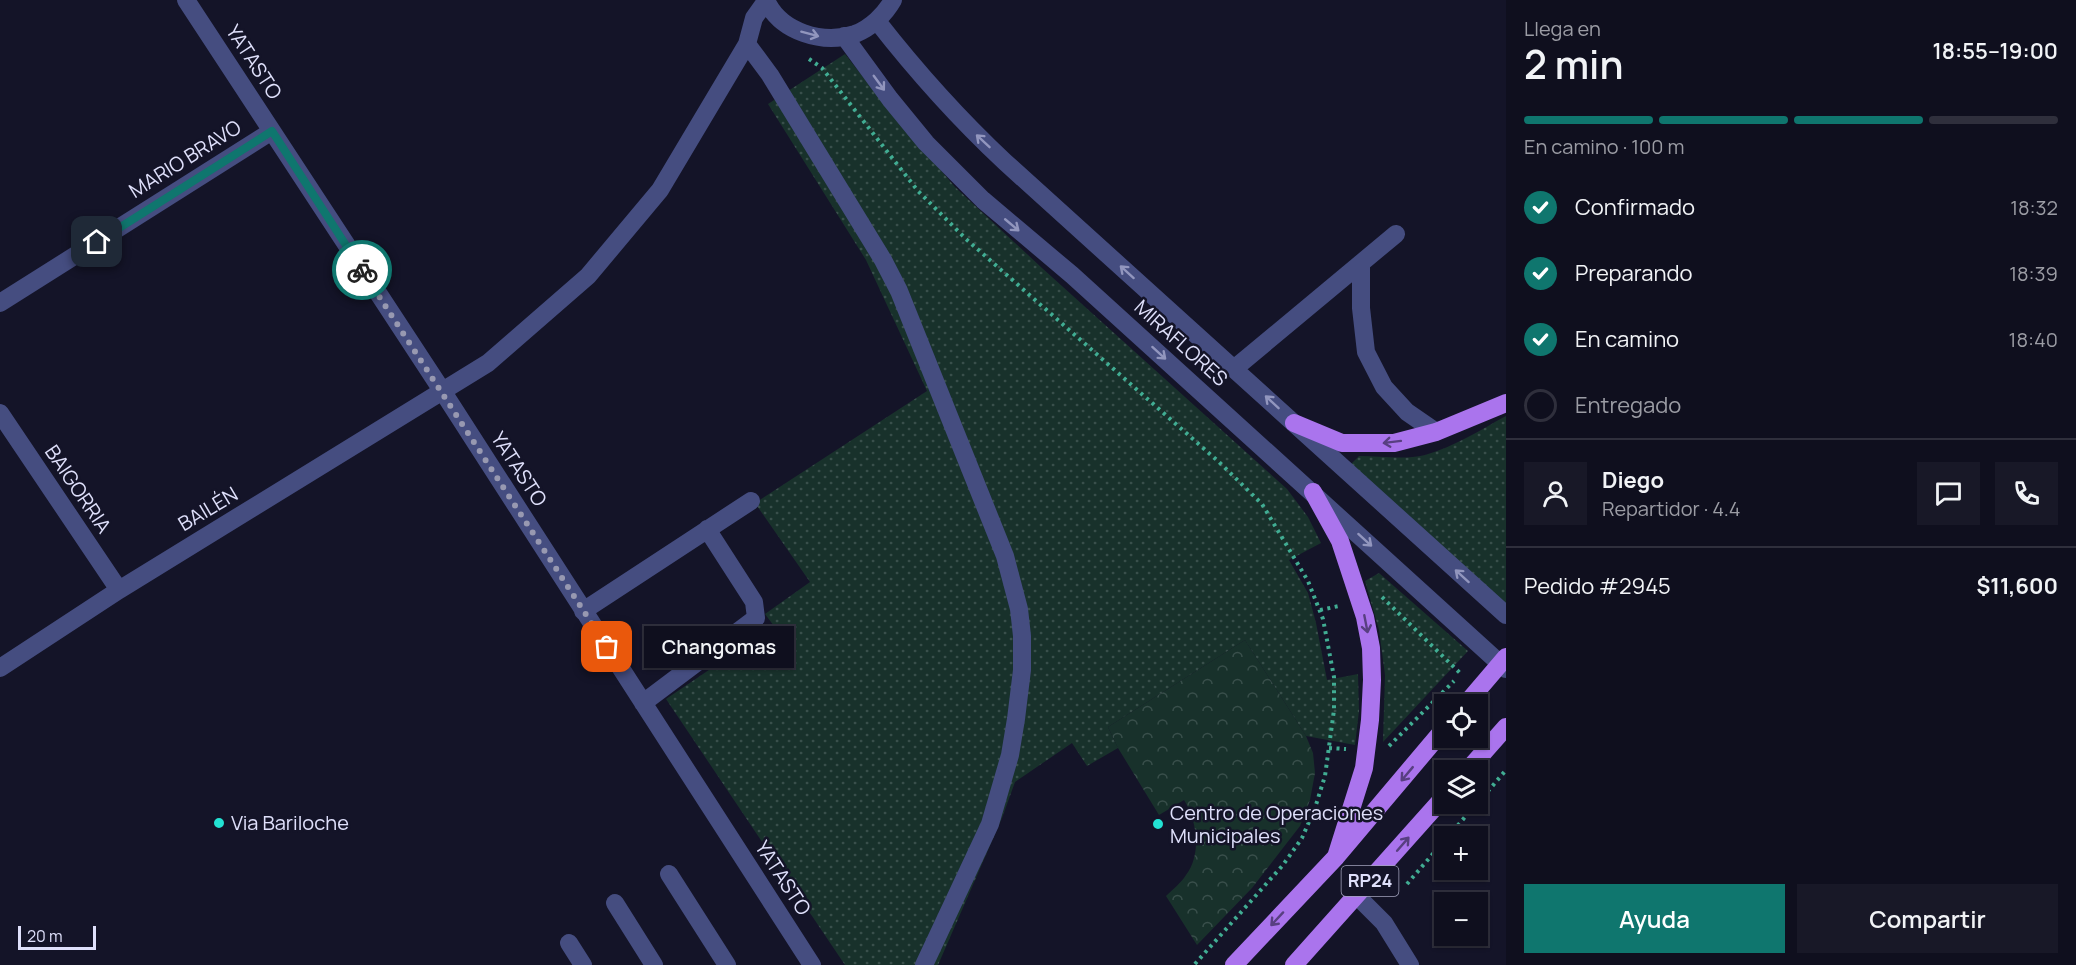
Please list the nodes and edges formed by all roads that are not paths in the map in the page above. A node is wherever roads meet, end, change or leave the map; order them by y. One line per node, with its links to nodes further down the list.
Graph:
1 (186, 0): 7 (street, YATASTO)
2 (893, 0): 4 (street)
3 (766, 1): 5 (street, one-way to 5); 6 (street, BAILÉN)
4 (877, 21): 5 (street); 11 (street, MIRAFLORES, one-way to 4)
5 (844, 36): 17 (street, MIRAFLORES, one-way to 17)
6 (747, 44): 12 (street, BAILÉN); 40 (street)
7 (272, 131): 10 (street, MARIO BRAVO); 12 (street, YATASTO)
8 (1396, 234): 9 (street)
9 (1361, 263): 11 (street); 16 (street)
10 (0, 303)
11 (1235, 368): 15 (street, MIRAFLORES, one-way to 11)
12 (442, 392): 20 (street, BAILÉN); 21 (street, YATASTO)
13 (1506, 403): 16 (main road)
14 (0, 413): 20 (street, BAIGORRIA)
15 (1294, 423): 16 (main road, one-way to 15); 22 (street, MIRAFLORES, one-way to 15)
16 (1436, 432)
17 (1313, 492): 23 (street, MIRAFLORES, one-way to 23); 31 (main road, one-way to 31)
18 (751, 501): 19 (street)
19 (707, 529): 21 (street); 26 (street)
20 (119, 590): 24 (street, BAILÉN)
21 (583, 611): 26 (street, YATASTO)
22 (1506, 615)
23 (1504, 663): 25 (main road)
24 (0, 668)
25 (1475, 694)
26 (643, 703): 39 (street, YATASTO)
27 (1506, 727): 29 (main road)
28 (1434, 741): 31 (main road, RP24, one-way to 31)
29 (1477, 760)
30 (1434, 808): 33 (main road, RP24, one-way to 30)
31 (1336, 857): 41 (main road, RP24, one-way to 41)
32 (669, 873): 38 (street)
33 (1357, 896): 42 (main road, RP24); 43 (street)
34 (615, 903): 37 (street)
35 (569, 943): 36 (street)
36 (583, 965)
37 (654, 965)
38 (727, 965)
39 (812, 965)
40 (924, 965)
41 (1234, 965)
42 (1294, 965)
43 (1410, 965)

